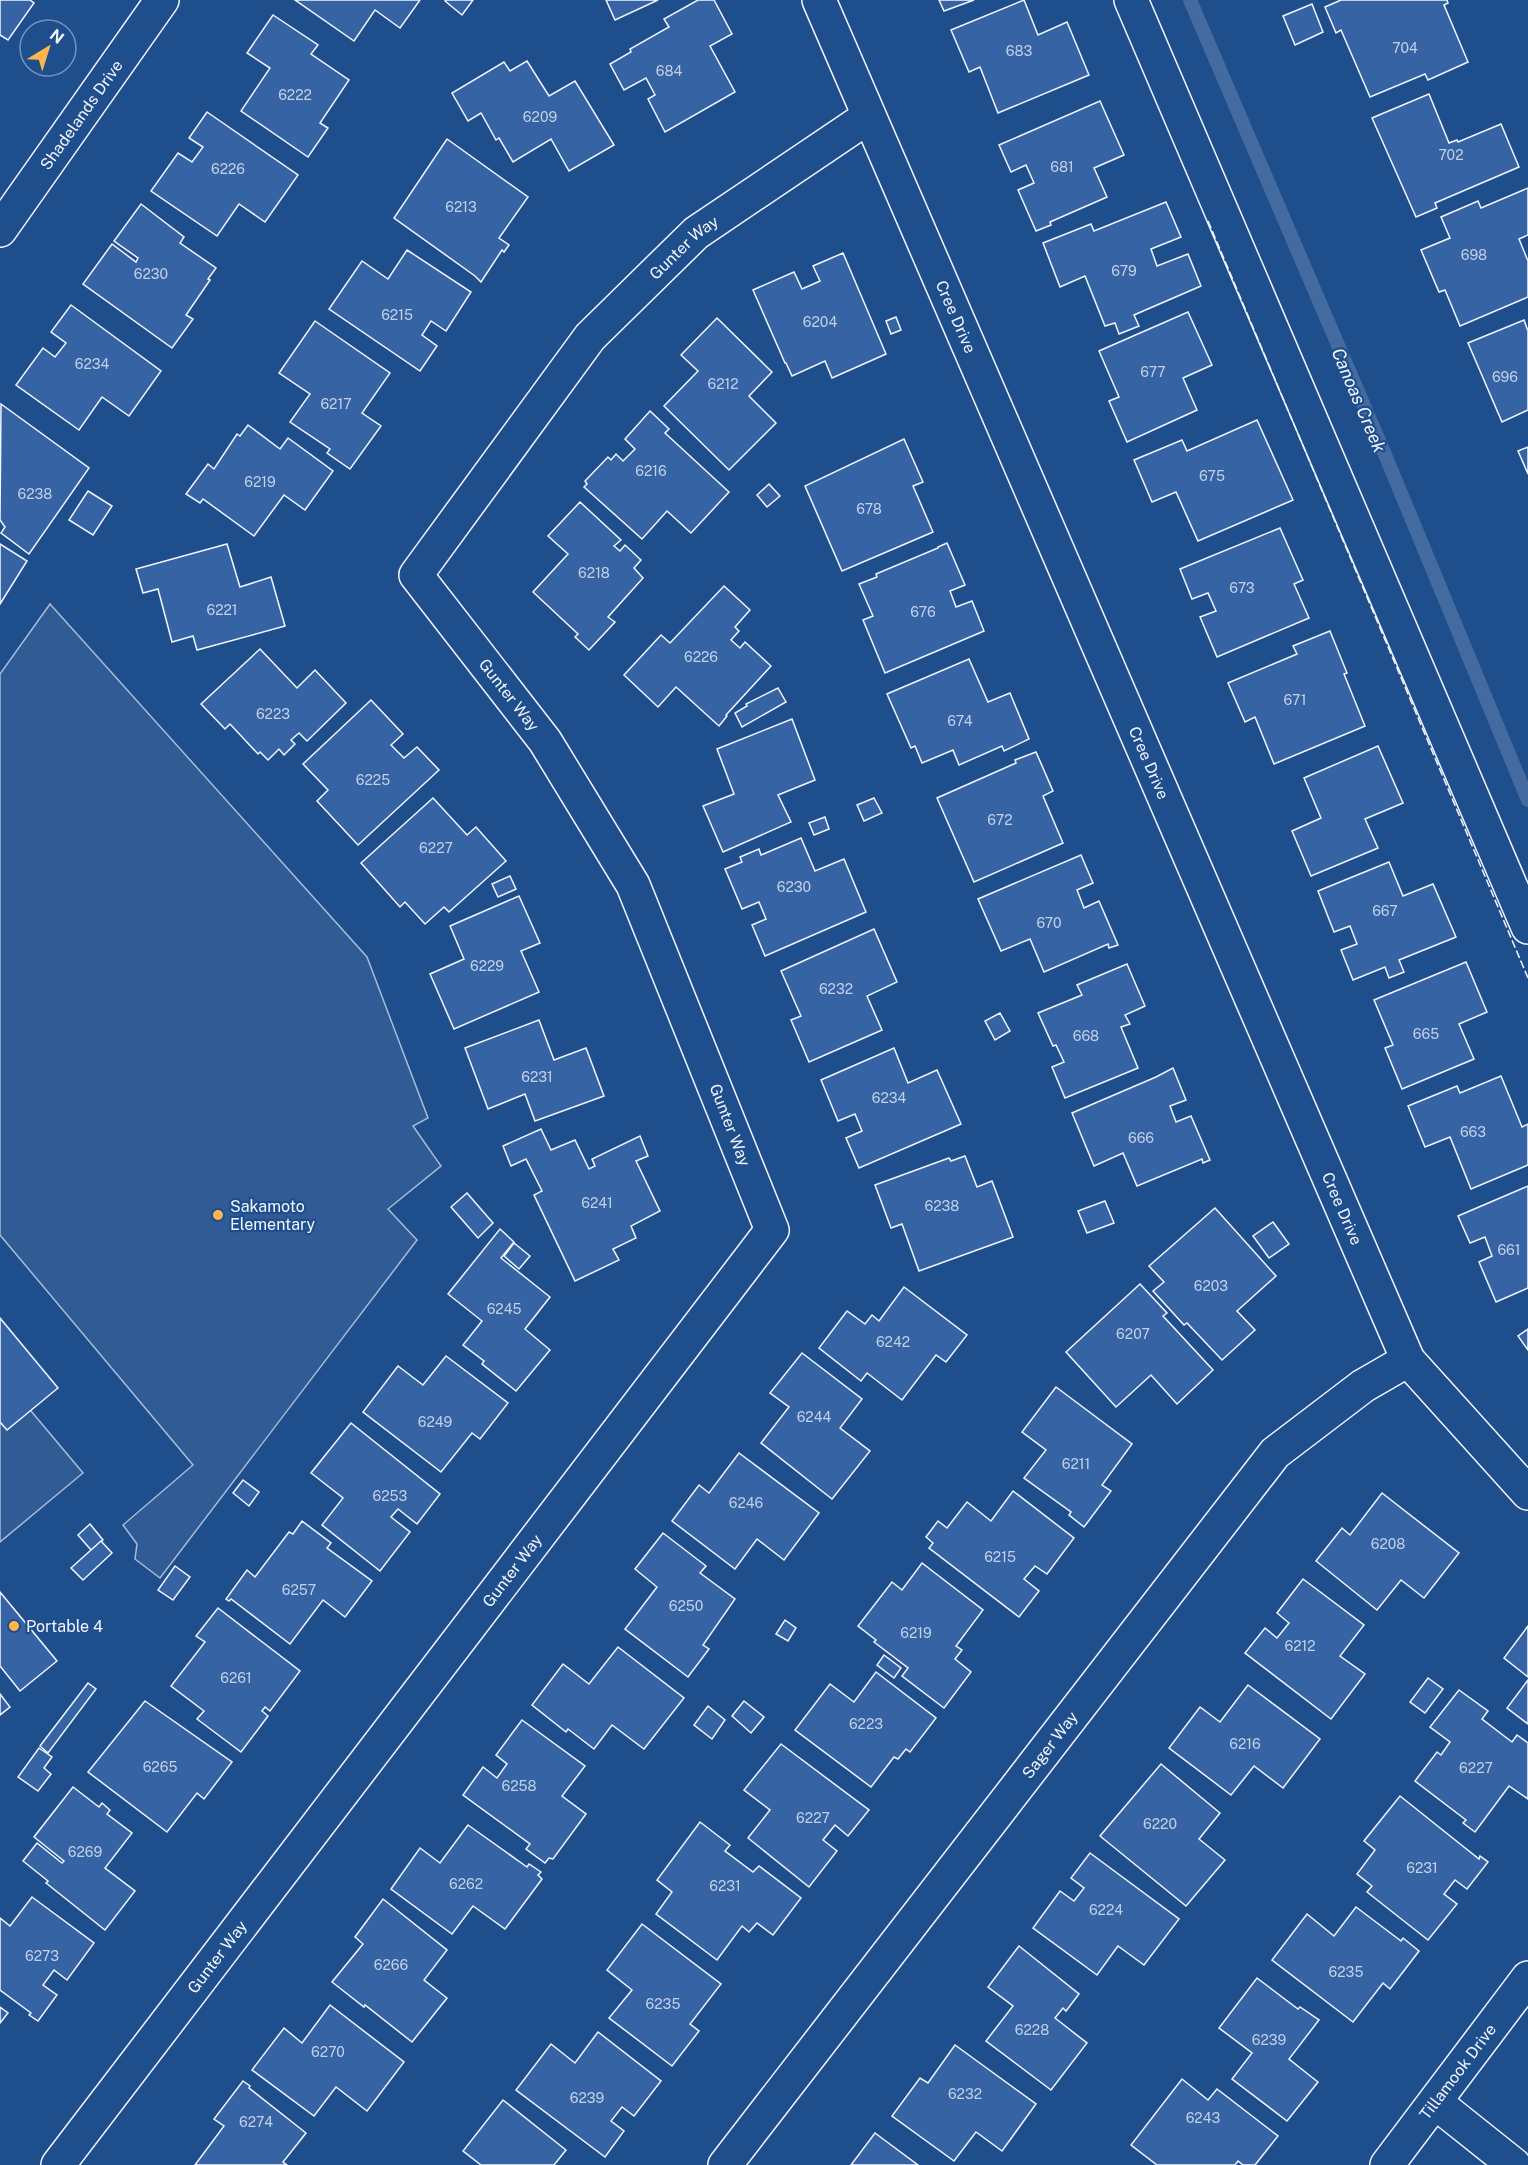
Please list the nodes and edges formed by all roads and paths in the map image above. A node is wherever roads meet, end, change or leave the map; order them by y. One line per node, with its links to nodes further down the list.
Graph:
1 (162, 0): 5 (street, Shadelands Drive)
2 (819, 0): 4 (street, Cree Drive)
3 (1131, 0): 6 (street)
4 (868, 117): 7 (street, Cree Drive); 11 (street, Gunter Way)
5 (0, 230)
6 (1528, 927)
7 (1408, 1360): 8 (street, Cree Drive); 12 (street, Sager Way)
8 (1528, 1493)
9 (1528, 1977): 10 (street, Tillamook Drive)
10 (1435, 2102): 13 (street, Tillamook Drive); 14 (street)
11 (58, 2165)
12 (725, 2165)
13 (1387, 2165)
14 (1514, 2165)

